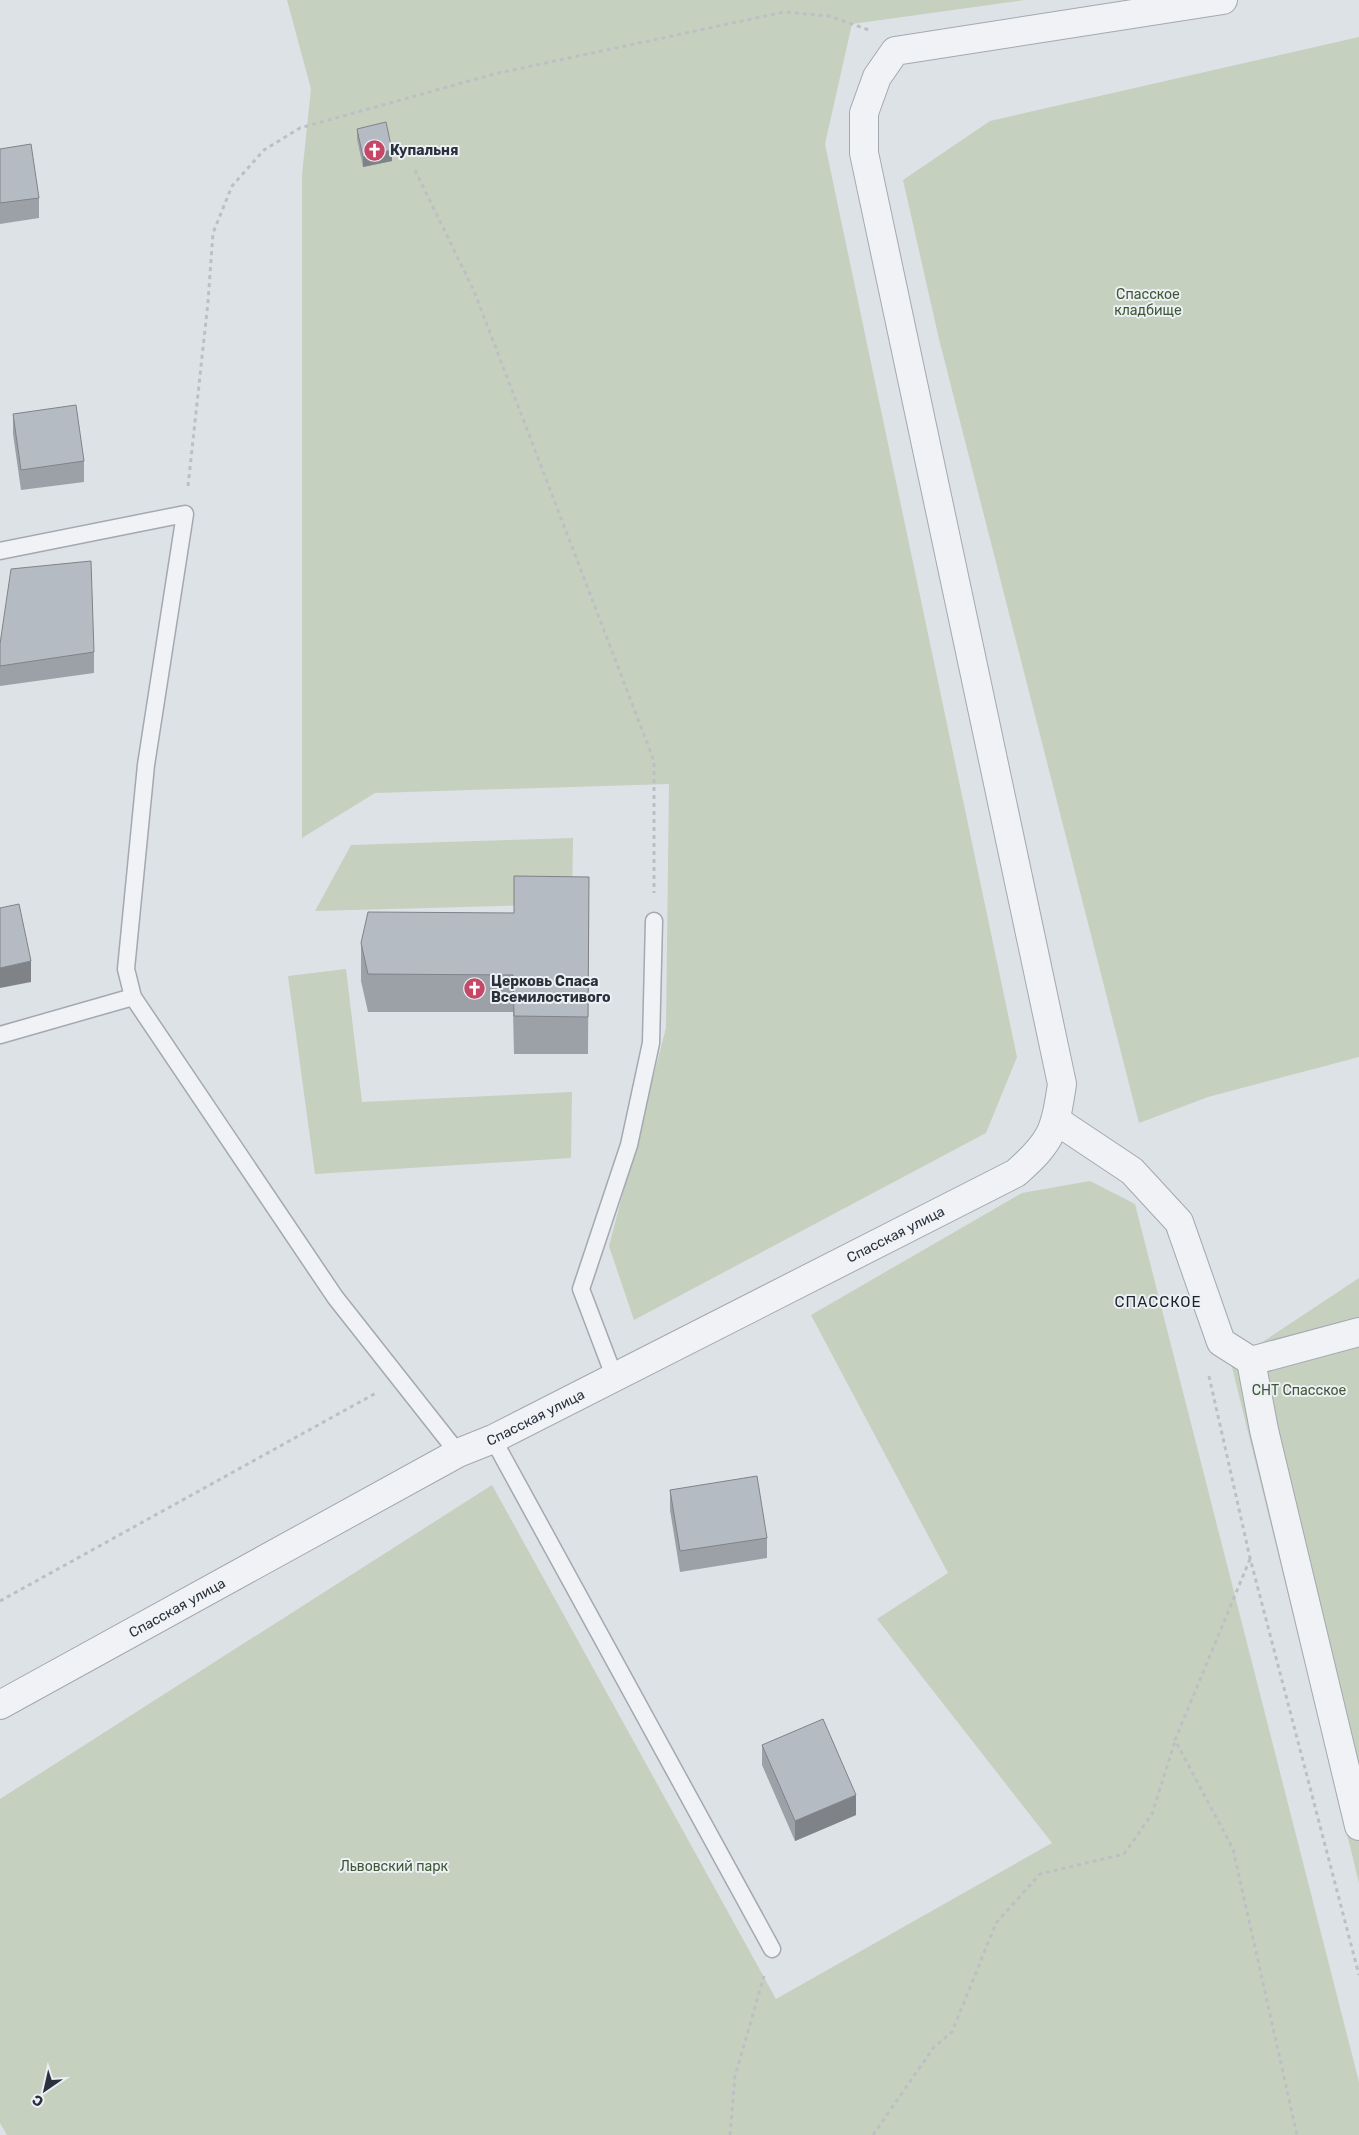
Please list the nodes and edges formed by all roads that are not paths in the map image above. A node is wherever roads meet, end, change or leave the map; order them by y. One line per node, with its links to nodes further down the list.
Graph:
1 (1223, 0): 6 (street, Спасская улица)
2 (0, 551): 4 (lane)
3 (654, 921): 9 (lane)
4 (132, 997): 5 (lane); 11 (lane)
5 (0, 1035)
6 (1057, 1121): 8 (street); 9 (street, Спасская улица)
7 (1359, 1332): 8 (street)
8 (1252, 1361): 13 (street)
9 (614, 1376): 10 (street, Спасская улица)
10 (493, 1439): 11 (street, Спасская улица); 14 (lane)
11 (458, 1453): 12 (street, Спасская улица)
12 (0, 1705)
13 (1359, 1826)
14 (772, 1949)

